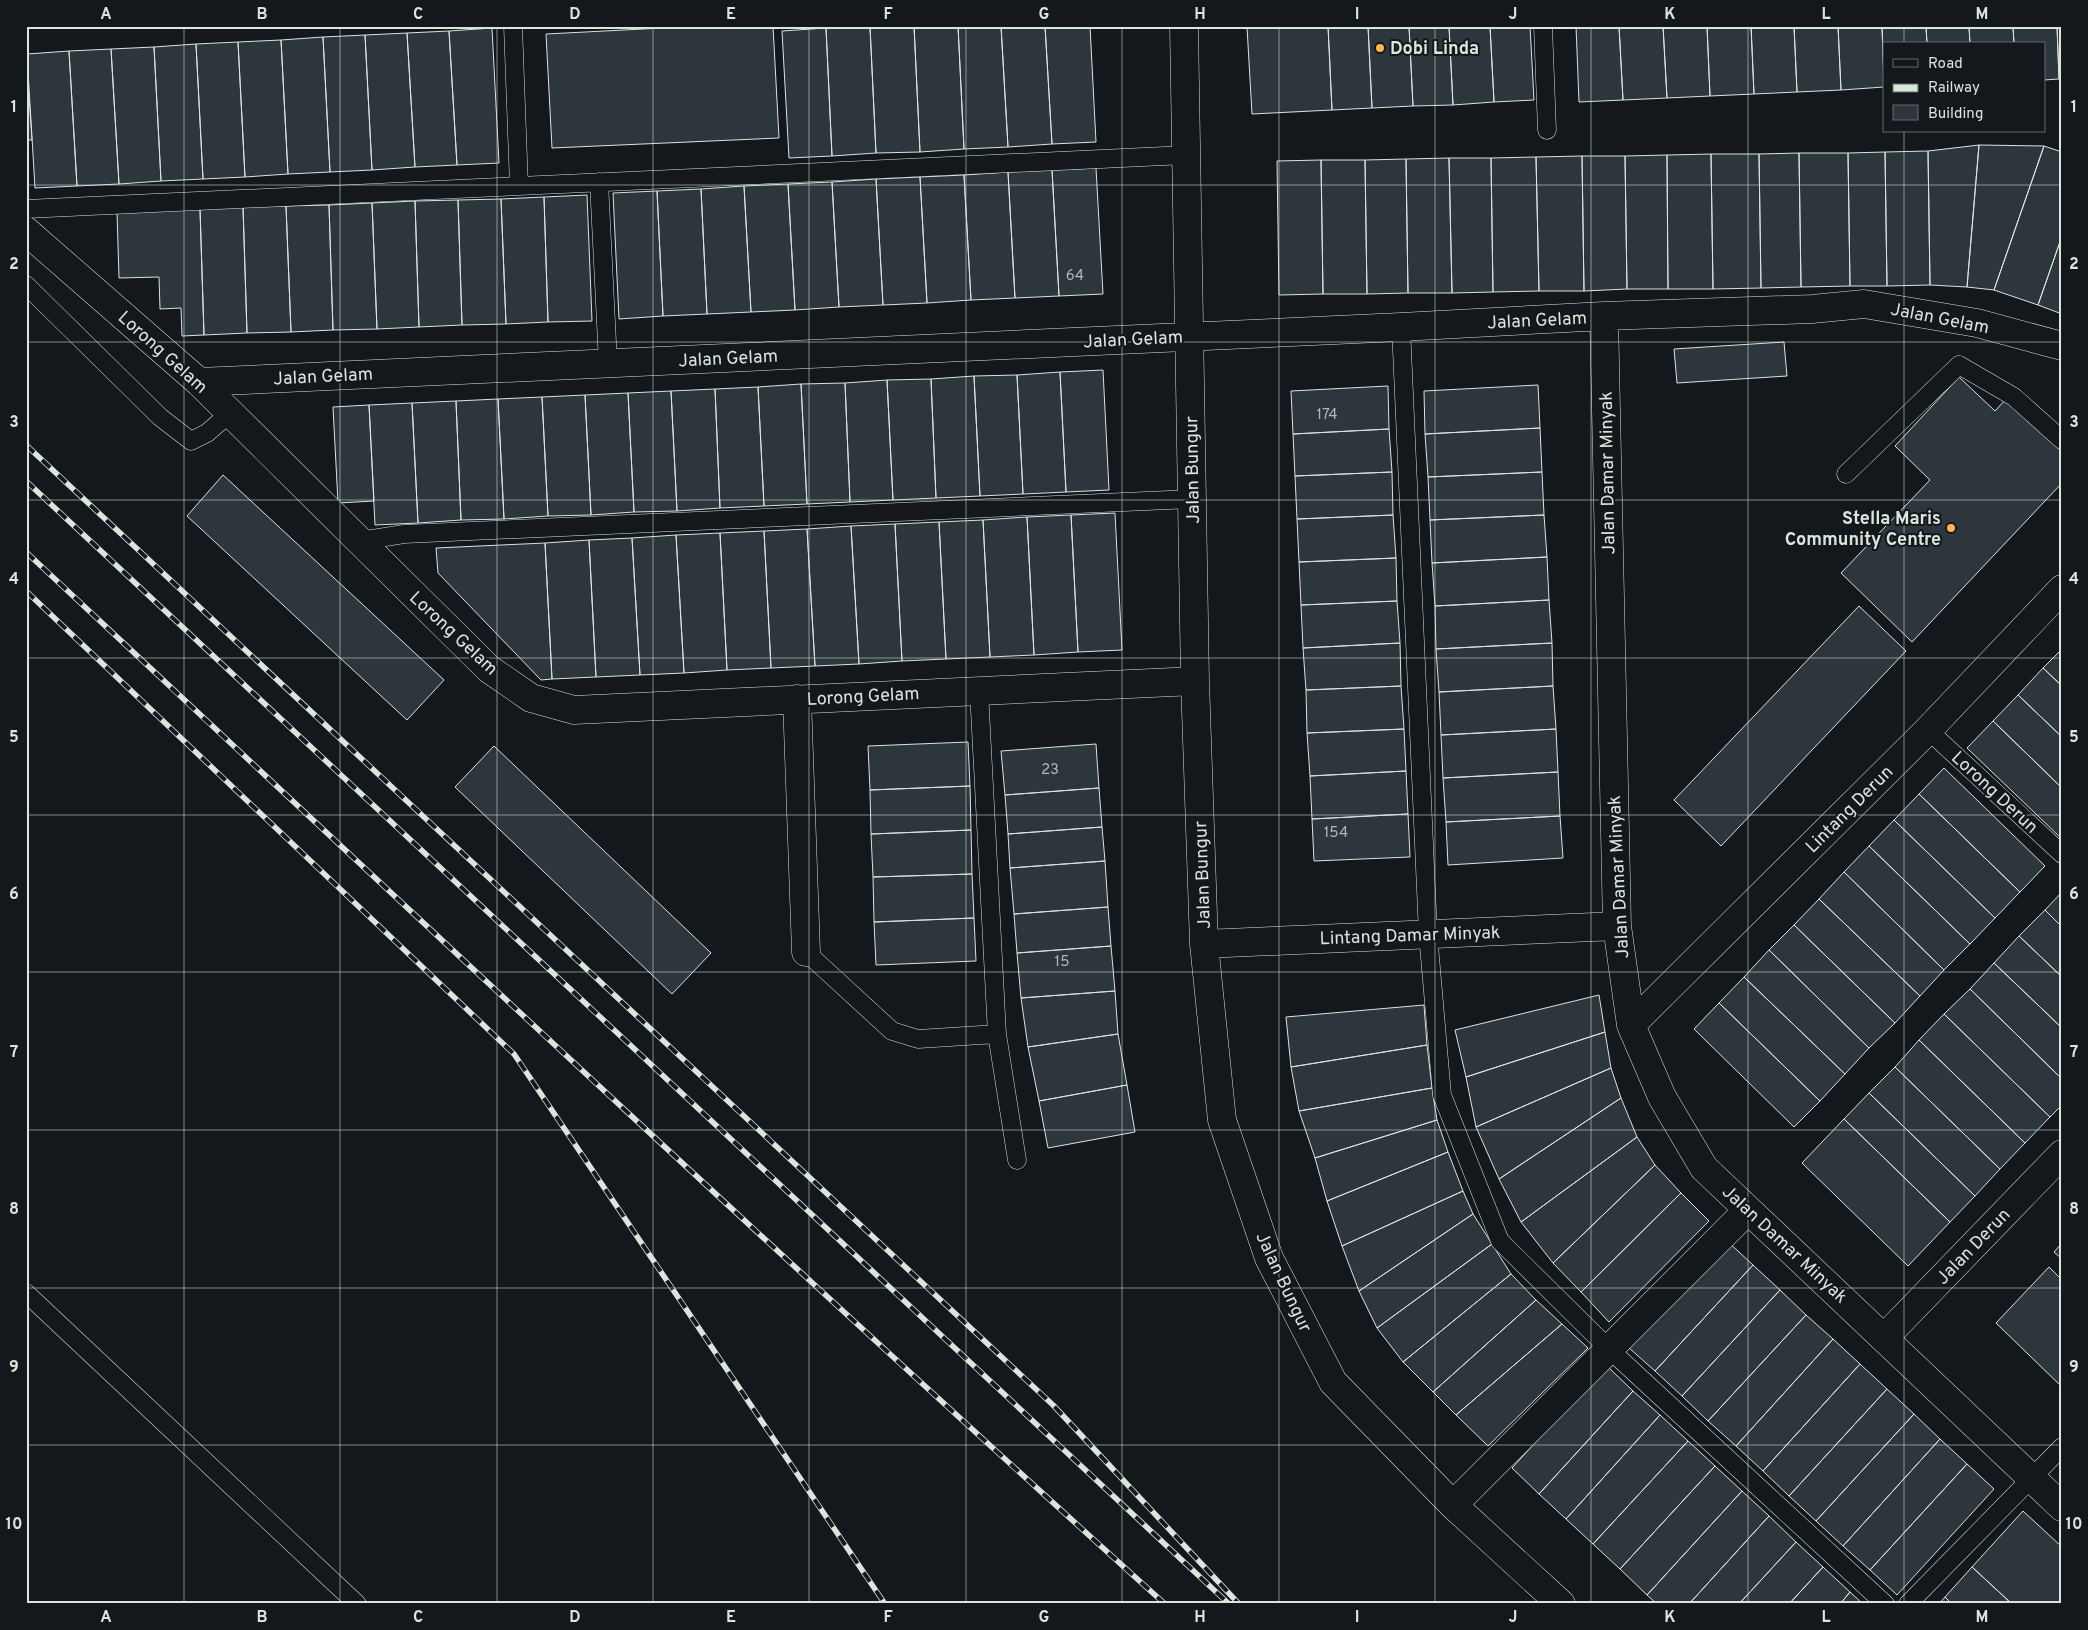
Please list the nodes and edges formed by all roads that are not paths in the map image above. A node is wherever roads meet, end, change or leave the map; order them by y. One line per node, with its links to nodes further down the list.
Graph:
1 (513, 26): 7 (lane)
2 (1184, 26): 5 (street, Jalan Bungur)
3 (1543, 26): 4 (lane)
4 (1547, 130)
5 (1186, 154): 6 (lane); 13 (street, Jalan Bungur)
6 (600, 182): 7 (lane); 15 (lane)
7 (519, 186): 8 (lane)
8 (26, 209)
9 (26, 231): 16 (street, Lorong Gelam)
10 (26, 285): 17 (lane)
11 (1604, 316): 12 (street, Jalan Gelam); 14 (street, Jalan Gelam); 28 (street, Jalan Damar Minyak)
12 (1401, 328): 13 (street, Jalan Gelam); 29 (lane)
13 (1189, 336): 15 (street, Jalan Gelam); 20 (street, Jalan Bungur)
14 (2062, 346)
15 (608, 363): 16 (street, Jalan Gelam)
16 (199, 382): 17 (street, Lorong Gelam)
17 (230, 413): 21 (street, Lorong Gelam)
18 (2062, 440): 19 (lane)
19 (1846, 474)
20 (1192, 499): 21 (lane); 23 (street, Jalan Bungur)
21 (360, 541): 25 (street, Lorong Gelam)
22 (2062, 589): 26 (street, Lintang Derun)
23 (1195, 681): 24 (street, Lorong Gelam); 30 (street, Jalan Bungur)
24 (979, 691): 25 (street, Lorong Gelam); 33 (lane)
25 (797, 699): 31 (street)
26 (1928, 730): 27 (lane, Lorong Derun); 32 (street, Lintang Derun)
27 (2062, 854)
28 (1617, 926): 29 (street, Lintang Damar Minyak); 32 (street, Jalan Damar Minyak)
29 (1428, 934): 30 (street, Lintang Damar Minyak); 39 (lane)
30 (1204, 944): 42 (street, Jalan Bungur)
31 (806, 952): 33 (lane)
32 (1631, 1025): 36 (street, Jalan Damar Minyak)
33 (997, 1034): 35 (lane)
34 (2062, 1154): 38 (street, Jalan Derun)
35 (1017, 1160)
36 (1748, 1210): 38 (street, Jalan Damar Minyak); 39 (street)
37 (26, 1293): 44 (lane)
38 (1884, 1338): 41 (street, Jalan Damar Minyak)
39 (1609, 1349): 42 (street); 46 (lane)
40 (2062, 1446): 41 (lane)
41 (2032, 1478): 43 (street, Jalan Damar Minyak); 47 (lane)
42 (1453, 1505): 45 (street, Jalan Bungur)
43 (2062, 1507)
44 (357, 1604)
45 (1561, 1604)
46 (1885, 1604)
47 (1908, 1604)

